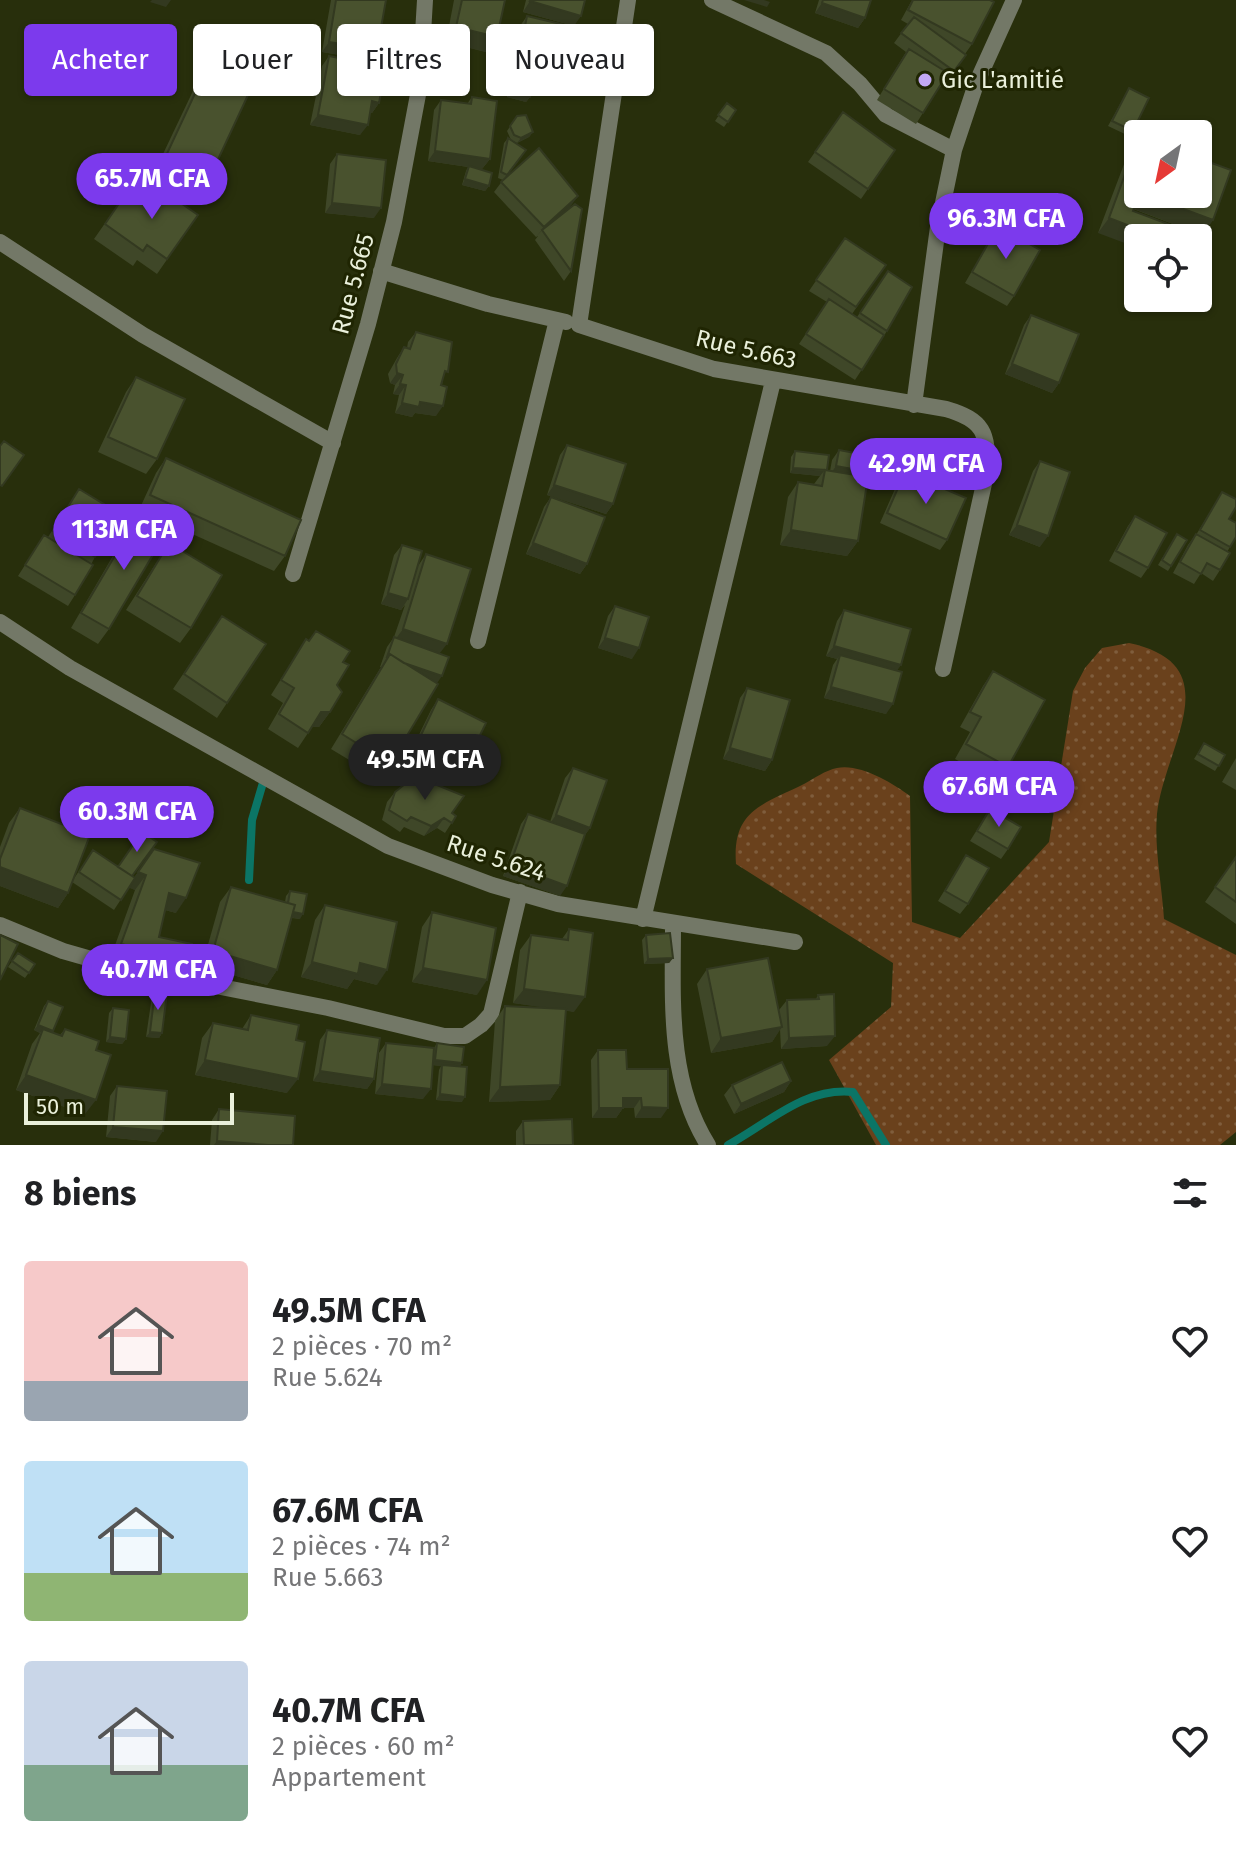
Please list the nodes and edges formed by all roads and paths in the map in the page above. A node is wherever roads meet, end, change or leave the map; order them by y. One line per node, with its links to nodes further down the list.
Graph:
1 (425, 0): 7 (street, Rue 5.665)
2 (628, 0): 9 (street)
3 (712, 0): 5 (street)
4 (1014, 0): 5 (street)
5 (954, 150): 11 (street)
6 (0, 242): 12 (street)
7 (381, 271): 8 (street, Rue 5.663); 12 (street, Rue 5.665)
8 (557, 320): 9 (street, Rue 5.663); 15 (street)
9 (579, 325): 10 (street, Rue 5.663)
10 (773, 381): 11 (street, Rue 5.663); 18 (street)
11 (914, 405): 16 (street, Rue 5.663)
12 (333, 443): 13 (street, Rue 5.665)
13 (293, 574)
14 (0, 622): 17 (street, Rue 5.624)
15 (478, 641)
16 (943, 669)
17 (520, 892): 18 (street, Rue 5.624); 19 (street)
18 (643, 919): 20 (street, Rue 5.624)
19 (0, 925)
20 (673, 925): 21 (street, Rue 5.624); 22 (street)
21 (795, 942)
22 (708, 1145)

